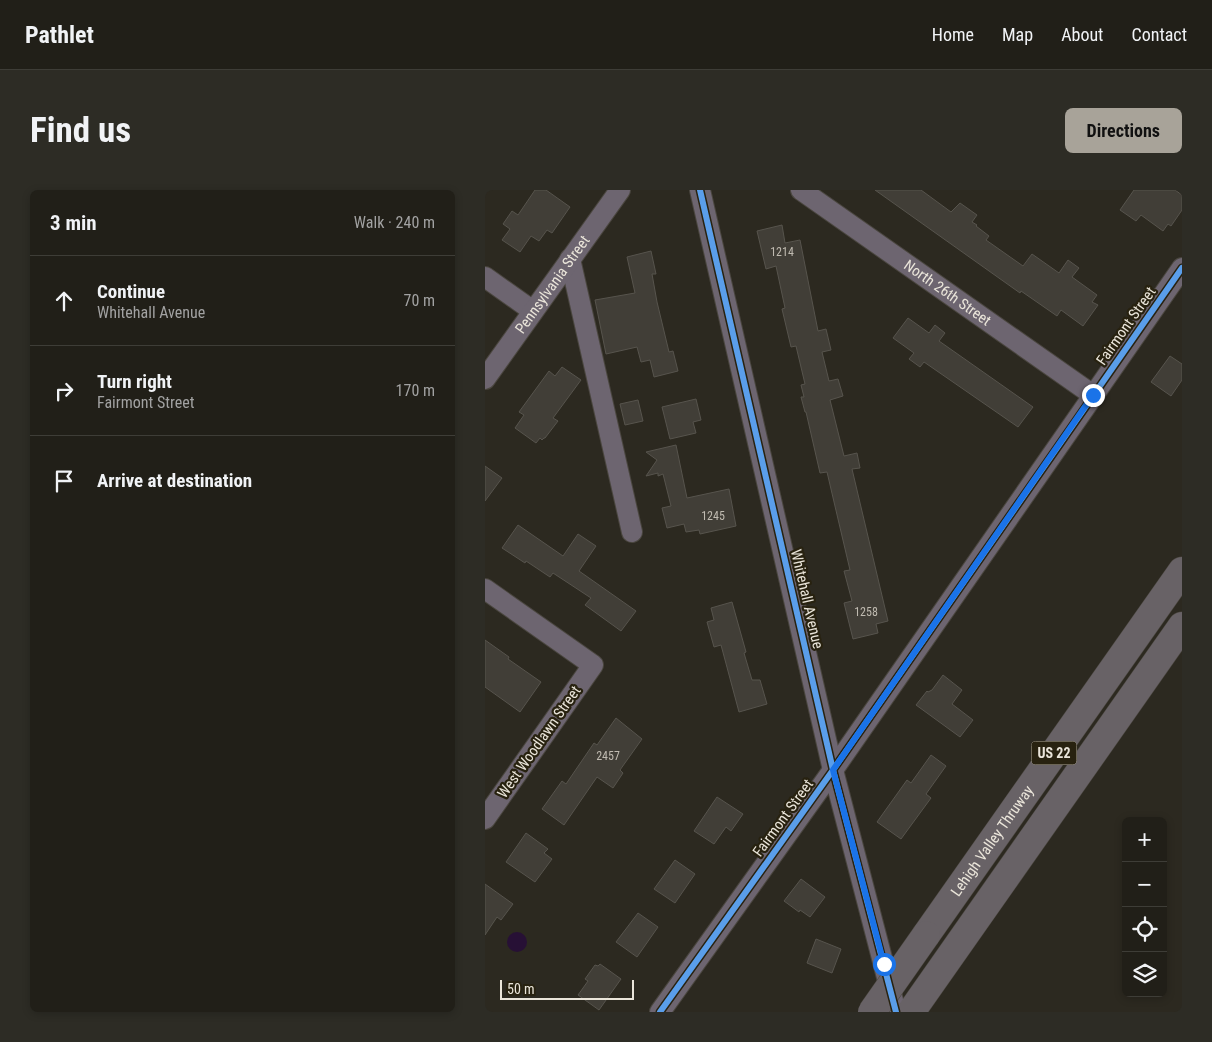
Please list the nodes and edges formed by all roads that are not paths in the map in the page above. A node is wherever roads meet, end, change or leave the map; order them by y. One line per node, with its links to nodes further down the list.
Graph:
1 (620, 190): 4 (street, Pennsylvania Street)
2 (700, 190): 14 (street, Whitehall Avenue)
3 (801, 190): 9 (street, North 26th Street)
4 (570, 259): 7 (street, Pennsylvania Street); 10 (street)
5 (1182, 268): 9 (street, Fairmont Street)
6 (485, 277): 7 (street)
7 (533, 311): 8 (street, Pennsylvania Street)
8 (485, 379)
9 (1093, 395): 14 (street, Fairmont Street)
10 (633, 532)
11 (1182, 571): 17 (highway, Lehigh Valley Thruway / US 22, bridge)
12 (485, 588): 15 (street, West Woodlawn Street)
13 (1182, 626): 19 (highway, Lehigh Valley Thruway / US 22)
14 (833, 770): 16 (street, Fairmont Street); 18 (street, Whitehall Avenue)
15 (485, 820)
16 (660, 1012)
17 (872, 1012)
18 (896, 1012)
19 (911, 1012)

